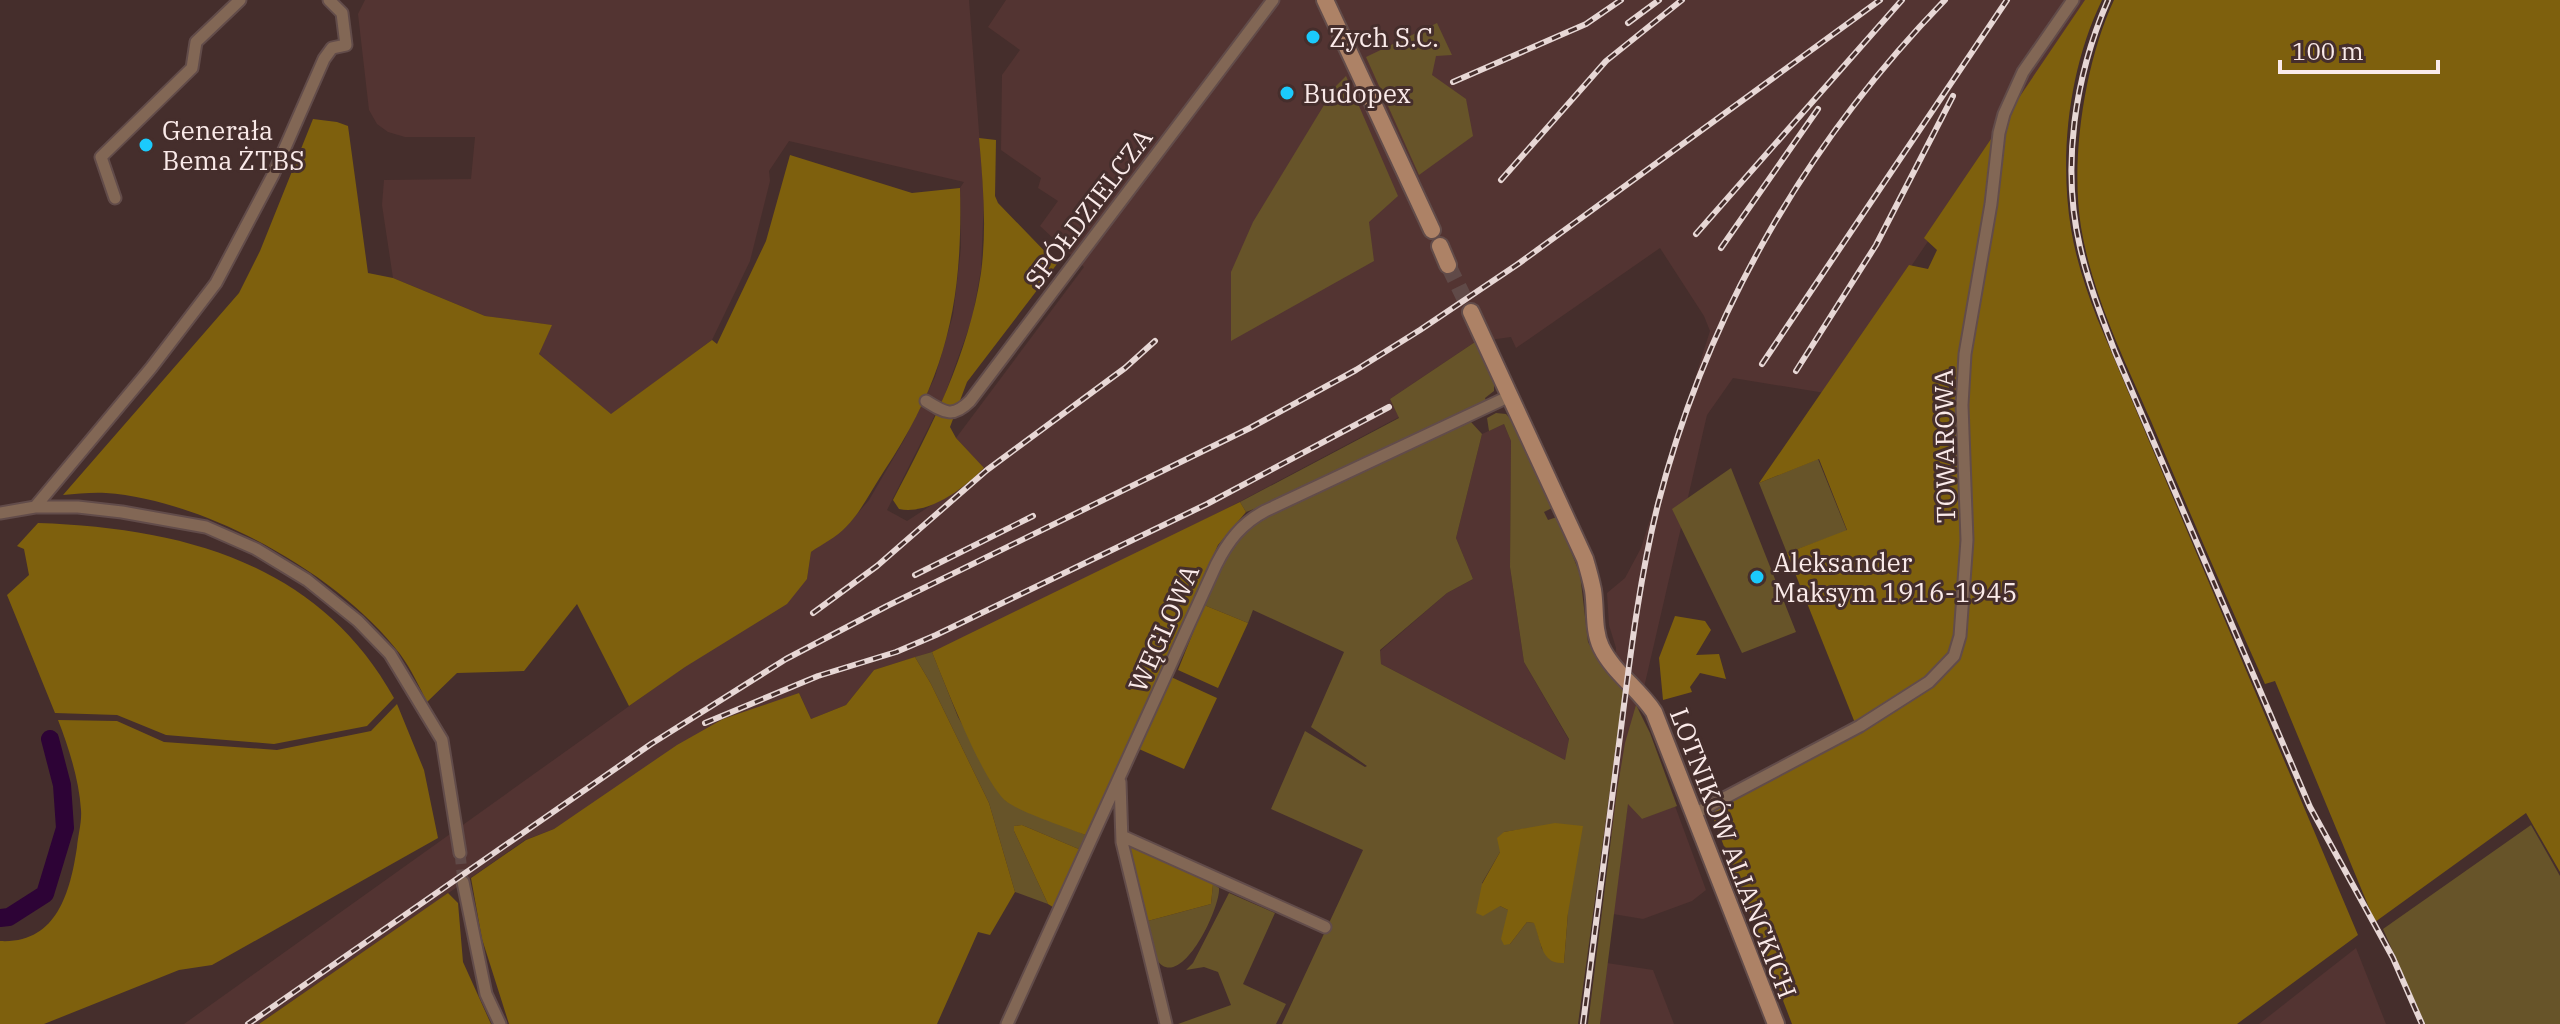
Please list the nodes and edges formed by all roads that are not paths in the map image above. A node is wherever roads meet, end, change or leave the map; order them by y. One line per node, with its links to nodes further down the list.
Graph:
1 (240, 0): 8 (street)
2 (329, 0): 7 (street)
3 (349, 0): 7 (street)
4 (1273, 0): 12 (street, SPÓŁDZIELCZA)
5 (1325, 0): 9 (main road)
6 (2073, 0): 16 (street, TOWAROWA)
7 (342, 13): 13 (street)
8 (115, 198)
9 (1448, 265)
10 (1471, 312): 11 (main road, LOTNIKÓW ALIANCKICH)
11 (1510, 396): 15 (street, WĘGLOWA); 16 (main road, LOTNIKÓW ALIANCKICH)
12 (926, 401)
13 (35, 507): 14 (street); 18 (street)
14 (0, 513)
15 (1119, 777): 17 (street); 22 (street, WĘGLOWA)
16 (1694, 814): 24 (main road, LOTNIKÓW ALIANCKICH)
17 (1122, 836): 20 (street); 23 (street)
18 (460, 853)
19 (463, 882): 21 (street)
20 (1325, 927)
21 (500, 1024)
22 (1007, 1024)
23 (1166, 1024)
24 (1776, 1024)

